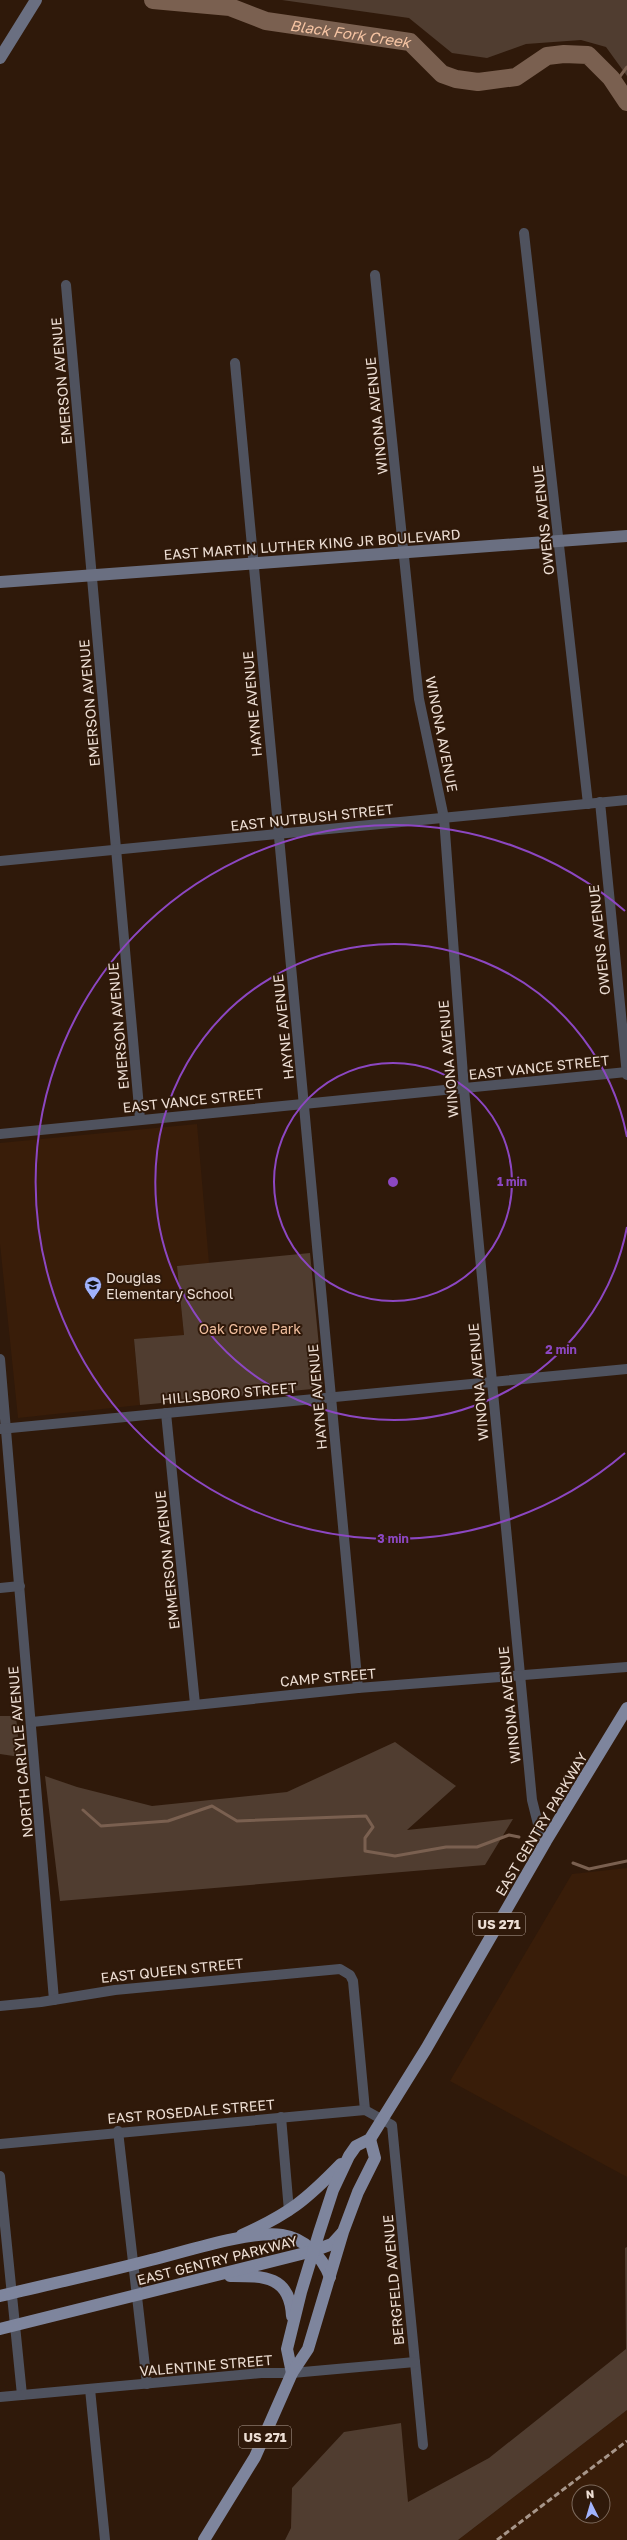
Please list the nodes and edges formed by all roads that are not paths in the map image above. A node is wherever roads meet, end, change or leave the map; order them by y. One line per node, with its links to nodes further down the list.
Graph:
1 (36, 0): 2 (main road)
2 (0, 58)
3 (524, 233): 8 (street, OWENS AVENUE)
4 (375, 275): 9 (street, WINONA AVENUE)
5 (66, 285): 11 (street, EMERSON AVENUE)
6 (235, 363): 10 (street, HAYNE AVENUE)
7 (627, 536): 8 (main road, EAST MARTIN LUTHER KING JR BOULEVARD)
8 (559, 541): 9 (main road, EAST MARTIN LUTHER KING JR BOULEVARD); 15 (street, OWENS AVENUE)
9 (404, 553): 10 (main road, EAST MARTIN LUTHER KING JR BOULEVARD); 16 (street, WINONA AVENUE)
10 (254, 563): 11 (main road, EAST MARTIN LUTHER KING JR BOULEVARD); 17 (street, HAYNE AVENUE)
11 (92, 574): 12 (main road, EAST MARTIN LUTHER KING JR BOULEVARD); 18 (street, EMERSON AVENUE)
12 (0, 582)
13 (627, 800): 14 (street, EAST NUTBUSH STREET)
14 (600, 802): 15 (street, EAST NUTBUSH STREET); 20 (street, OWENS AVENUE)
15 (588, 804): 16 (street, EAST NUTBUSH STREET)
16 (444, 818): 17 (street, EAST NUTBUSH STREET); 22 (street, WINONA AVENUE)
17 (278, 835): 18 (street, EAST NUTBUSH STREET); 23 (street, HAYNE AVENUE)
18 (116, 850): 19 (street, EAST NUTBUSH STREET); 24 (street, EMERSON AVENUE)
19 (0, 861)
20 (627, 1072): 21 (street, OWENS AVENUE); 22 (street, EAST VANCE STREET)
21 (627, 1075)
22 (464, 1089): 23 (street, EAST VANCE STREET); 28 (street, WINONA AVENUE)
23 (305, 1103): 24 (street, EAST VANCE STREET); 29 (street, HAYNE AVENUE)
24 (140, 1119): 25 (street, EAST VANCE STREET)
25 (0, 1134)
26 (0, 1359): 31 (street, NORTH CARLYLE AVENUE)
27 (627, 1369): 28 (street, HILLSBORO STREET)
28 (492, 1381): 29 (street, HILLSBORO STREET); 35 (street, WINONA AVENUE)
29 (331, 1398): 30 (street, HILLSBORO STREET); 36 (street, HAYNE AVENUE)
30 (166, 1413): 31 (street, HILLSBORO STREET); 37 (street, EMMERSON AVENUE)
31 (3, 1429): 32 (street, NORTH CARLYLE AVENUE)
32 (20, 1586): 33 (street); 39 (street, NORTH CARLYLE AVENUE)
33 (0, 1588)
34 (627, 1666): 35 (street, CAMP STREET)
35 (520, 1674): 36 (street, CAMP STREET); 40 (street, WINONA AVENUE)
36 (358, 1688): 37 (street, CAMP STREET)
37 (195, 1704): 39 (street, CAMP STREET)
38 (627, 1708): 40 (main road, EAST GENTRY PARKWAY / US 271)
39 (32, 1722): 41 (street, NORTH CARLYLE AVENUE)
40 (546, 1841): 45 (main road, EAST GENTRY PARKWAY / US 271)
41 (54, 2000): 42 (street, EAST QUEEN STREET); 43 (street, EAST QUEEN STREET)
42 (0, 2006)
43 (365, 2110): 44 (street, EAST ROSEDALE STREET); 45 (street)
44 (281, 2117): 46 (street, EAST ROSEDALE STREET); 51 (street)
45 (382, 2120): 47 (main road, EAST GENTRY PARKWAY / US 271); 64 (street, BERGFELD AVENUE)
46 (118, 2131): 48 (street, EAST ROSEDALE STREET); 55 (street)
47 (370, 2139): 49 (main road, EAST GENTRY PARKWAY / US 271); 52 (main road, US 271)
48 (0, 2144)
49 (349, 2156): 51 (main road, EAST GENTRY PARKWAY); 54 (main road, US 271)
50 (0, 2176): 56 (street)
51 (289, 2211): 53 (main road, EAST GENTRY PARKWAY)
52 (343, 2232): 54 (main road); 58 (main road, US 271)
53 (226, 2241): 54 (main road, EAST GENTRY PARKWAY); 55 (main road, EAST GENTRY PARKWAY)
54 (313, 2251): 57 (main road, EAST GENTRY PARKWAY); 58 (main road); 63 (main road, US 271)
55 (133, 2265): 59 (main road, EAST GENTRY PARKWAY); 60 (street)
56 (5, 2269): 59 (street)
57 (212, 2275): 60 (main road, EAST GENTRY PARKWAY); 63 (main road)
58 (330, 2277): 65 (main road, US 271)
59 (6, 2294): 61 (street)
60 (136, 2296): 61 (main road, EAST GENTRY PARKWAY); 66 (street)
61 (16, 2325): 62 (main road, EAST GENTRY PARKWAY); 68 (street)
62 (0, 2329)
63 (292, 2329): 65 (main road, US 271)
64 (415, 2362): 65 (street, VALENTINE STREET); 70 (street, BERGFELD AVENUE)
65 (292, 2373): 66 (street, VALENTINE STREET); 72 (main road, US 271)
66 (147, 2384): 67 (street, VALENTINE STREET)
67 (90, 2389): 68 (street, VALENTINE STREET); 71 (street)
68 (22, 2395): 69 (street, VALENTINE STREET)
69 (0, 2397)
70 (423, 2445)
71 (106, 2540)
72 (204, 2540)

